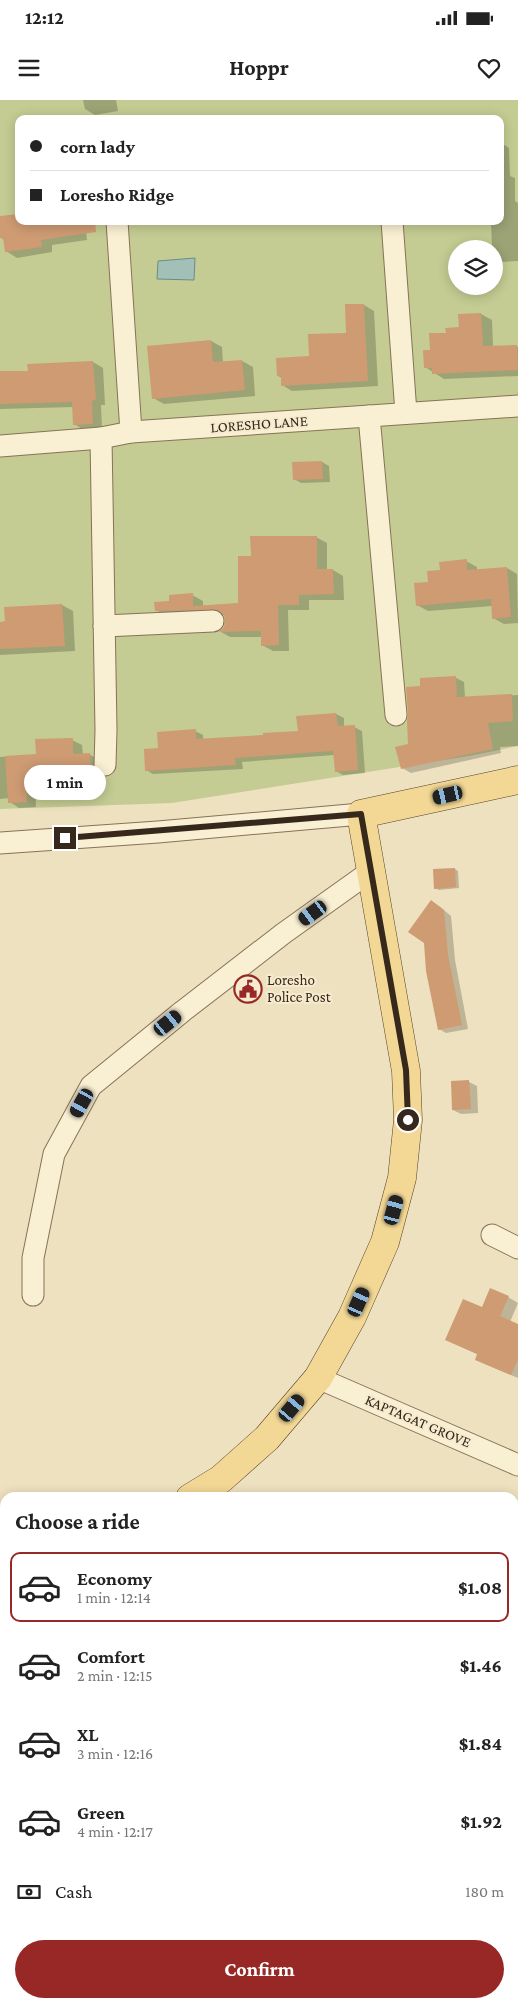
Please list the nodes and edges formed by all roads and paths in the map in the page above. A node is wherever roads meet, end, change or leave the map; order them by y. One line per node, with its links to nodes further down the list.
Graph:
1 (117, 225): 6 (street)
2 (392, 225): 4 (street)
3 (518, 406): 4 (street, LORESHO LANE)
4 (406, 414): 5 (street, LORESHO LANE)
5 (369, 416): 6 (street, LORESHO LANE); 11 (street)
6 (131, 432): 7 (street, LORESHO LANE)
7 (101, 438): 8 (street, LORESHO LANE); 10 (street)
8 (0, 446)
9 (213, 621): 10 (street)
10 (104, 626): 12 (street)
11 (396, 715)
12 (105, 765)
13 (518, 780): 14 (main road)
14 (361, 814): 15 (street); 16 (main road)
15 (0, 843)
16 (371, 871): 19 (street); 20 (main road)
17 (492, 1235): 18 (street)
18 (518, 1248)
19 (33, 1295)
20 (318, 1378): 21 (street, KAPTAGAT GROVE); 22 (main road)
21 (518, 1465)
22 (200, 1492)

